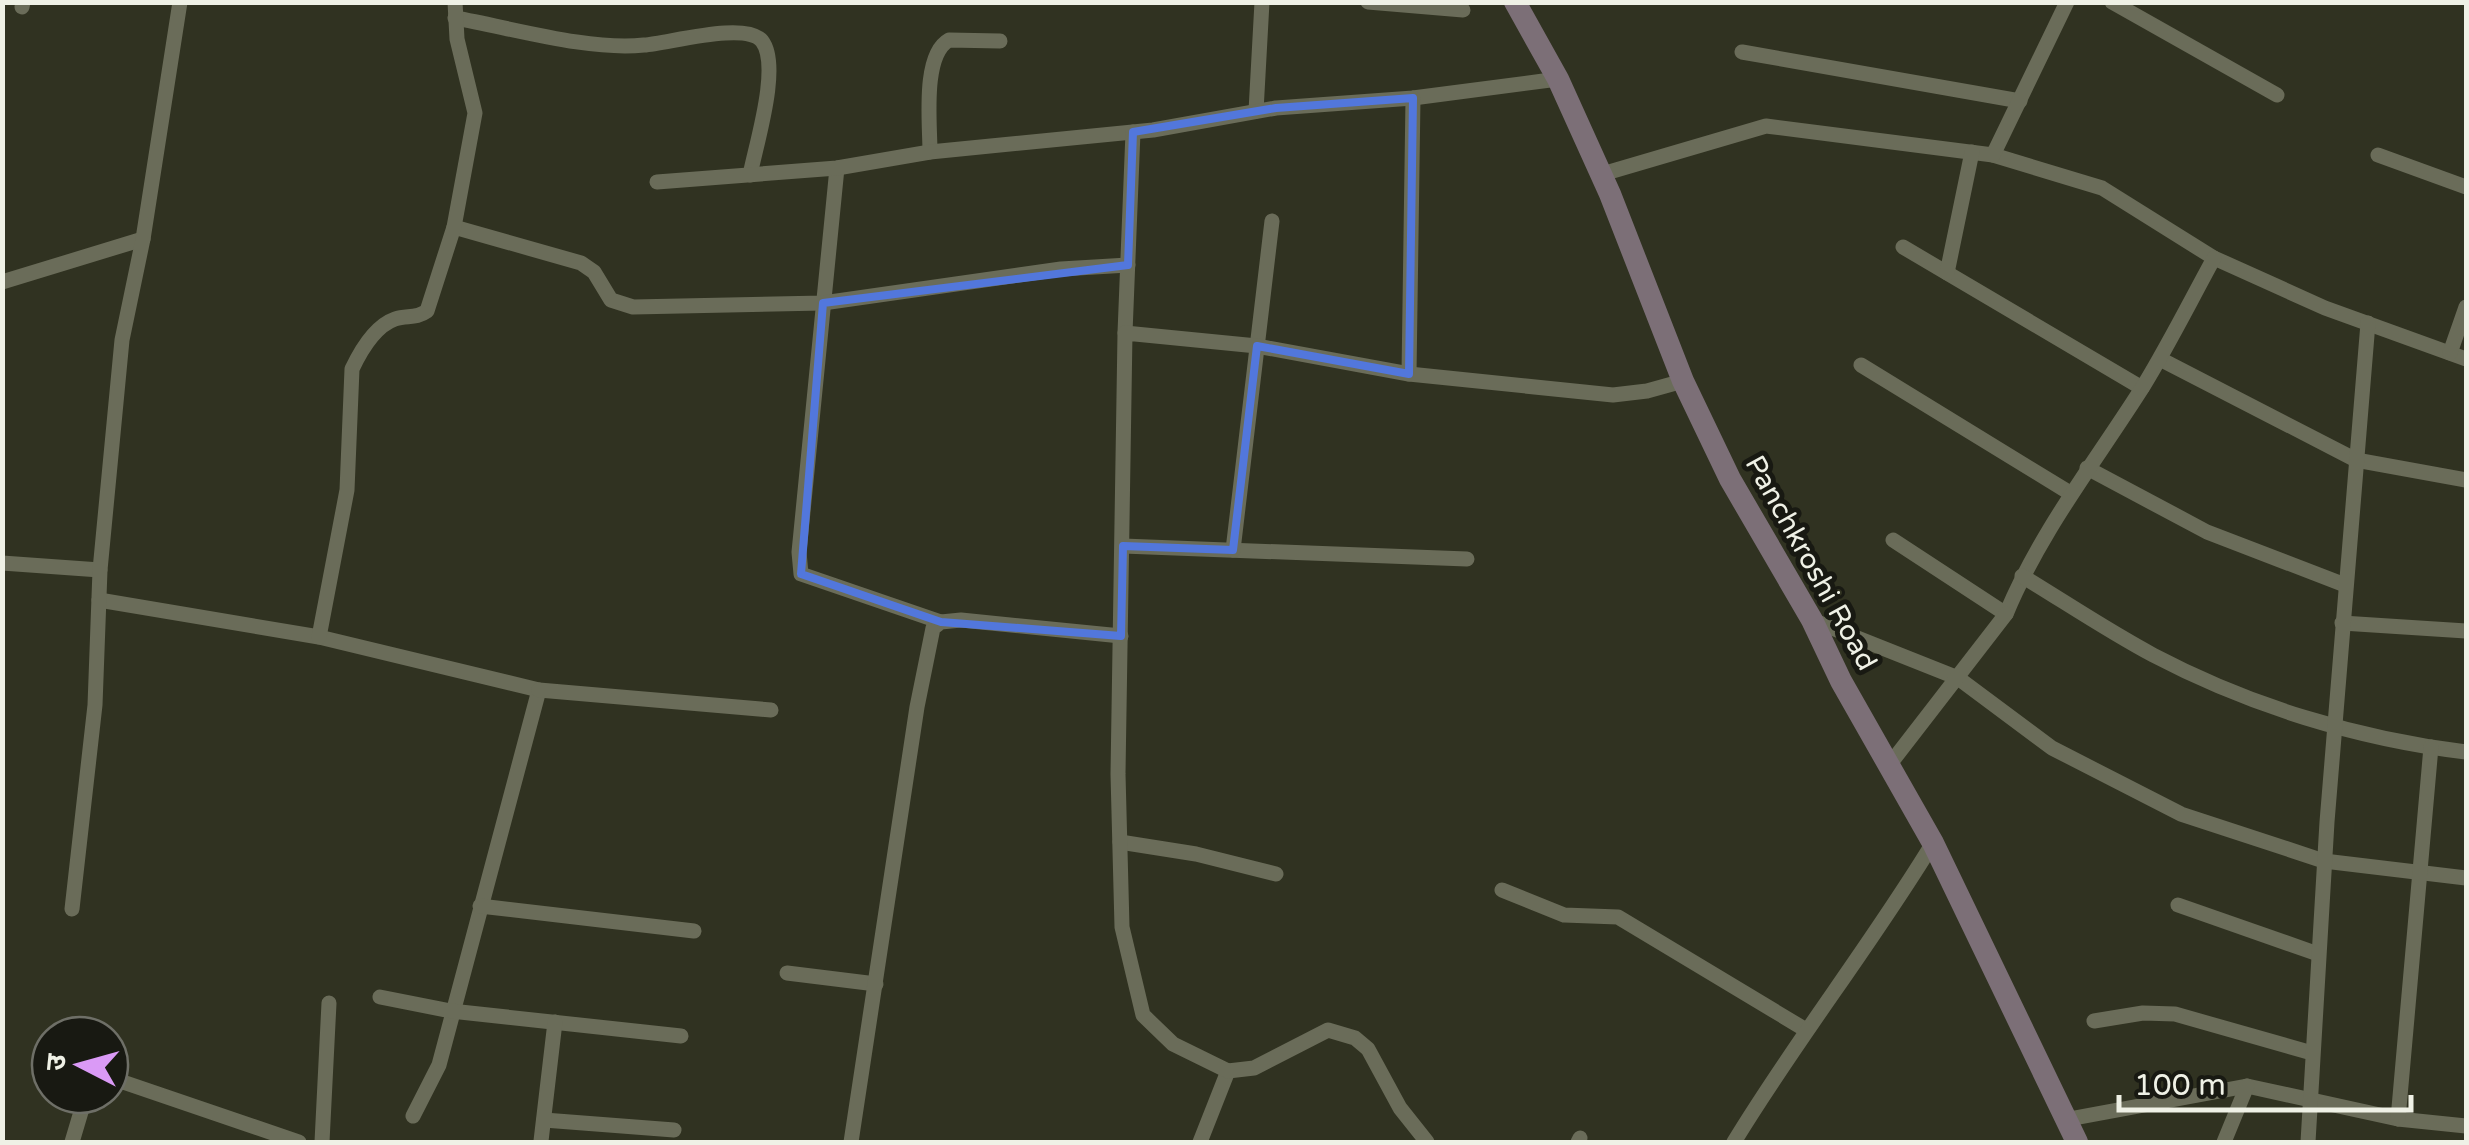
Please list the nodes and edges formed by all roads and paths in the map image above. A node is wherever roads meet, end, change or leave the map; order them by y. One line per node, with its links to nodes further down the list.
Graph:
1 (180, 2): 28 (street)
2 (1262, 2): 15 (street)
3 (1368, 2): 8 (street)
4 (1514, 2): 11 (street, Panchkroshi Road)
5 (2067, 2): 14 (street)
6 (2112, 2): 12 (street)
7 (455, 10): 22 (street); 27 (street)
8 (1463, 10)
9 (1000, 41): 17 (street)
10 (1742, 52): 14 (street)
11 (1558, 79): 13 (street); 23 (street, Panchkroshi Road)
12 (2278, 95)
13 (1414, 98): 15 (street); 43 (street)
14 (2020, 101): 20 (street)
15 (1256, 111): 16 (street)
16 (1132, 132): 17 (street); 31 (street)
17 (930, 152): 21 (street)
18 (1972, 152): 20 (street); 23 (street); 32 (street)
19 (2378, 155): 25 (street)
20 (1993, 156): 30 (street)
21 (837, 168): 22 (street); 34 (street)
22 (750, 175): 24 (street)
23 (1600, 175): 44 (street, Panchkroshi Road)
24 (656, 182)
25 (2466, 187)
26 (1272, 221): 38 (street)
27 (454, 226): 34 (street); 65 (street)
28 (143, 239): 33 (street); 55 (street)
29 (1903, 246): 32 (street)
30 (2214, 258): 36 (street); 40 (street)
31 (1128, 266): 34 (street); 37 (street)
32 (1947, 272): 45 (street)
33 (2, 282)
34 (824, 303): 61 (street)
35 (2466, 307): 39 (street)
36 (2368, 323): 39 (street); 46 (street)
37 (1125, 333): 38 (street); 51 (street)
38 (1257, 346): 43 (street); 52 (street)
39 (2450, 353): 41 (street)
40 (2160, 359): 45 (street); 46 (street)
41 (2466, 359)
42 (1861, 365): 49 (street)
43 (1409, 374): 44 (street)
44 (1683, 381): 60 (street, Panchkroshi Road)
45 (2142, 388): 47 (street)
46 (2356, 460): 48 (street); 57 (street)
47 (2087, 468): 49 (street); 57 (street)
48 (2466, 480)
49 (2070, 494): 56 (street)
50 (1893, 540): 59 (street)
51 (1123, 546): 52 (street); 64 (street)
52 (1233, 550): 53 (street)
53 (1467, 559)
54 (2, 563): 55 (street)
55 (100, 570): 58 (street)
56 (2022, 576): 59 (street); 69 (street)
57 (2346, 584): 62 (street)
58 (99, 600): 65 (street); 82 (street)
59 (2006, 614): 66 (street)
60 (1812, 620): 66 (street); 72 (street, Panchkroshi Road)
61 (940, 622): 64 (street); 86 (street)
62 (2342, 623): 63 (street); 69 (street)
63 (2466, 631)
64 (1121, 636): 73 (street)
65 (320, 637): 67 (street)
66 (1958, 678): 72 (street); 75 (street)
67 (539, 690): 68 (street); 81 (street)
68 (771, 710)
69 (2334, 728): 70 (street); 75 (street)
70 (2431, 747): 71 (street); 76 (street)
71 (2466, 752)
72 (1890, 764): 74 (street, Panchkroshi Road)
73 (1120, 842): 77 (street); 95 (street)
74 (1933, 843): 92 (street); 102 (street, Panchkroshi Road)
75 (2324, 861): 76 (street); 84 (street)
76 (2418, 872): 78 (street); 103 (street)
77 (1276, 874)
78 (2466, 878)
79 (1502, 890): 92 (street)
80 (2178, 905): 84 (street)
81 (480, 906): 83 (street); 89 (street)
82 (72, 909)
83 (694, 932)
84 (2318, 954): 94 (street)
85 (787, 972): 86 (street)
86 (876, 984): 111 (street)
87 (380, 997): 89 (street)
88 (330, 1003): 110 (street)
89 (451, 1011): 91 (street); 100 (street)
90 (2094, 1021): 94 (street)
91 (555, 1022): 93 (street); 101 (street)
92 (1806, 1030): 114 (street)
93 (681, 1036)
94 (2312, 1053): 98 (street)
95 (1228, 1071): 112 (street); 113 (street)
96 (130, 1084): 109 (street)
97 (2247, 1086): 98 (street); 102 (street); 116 (street)
98 (2310, 1100): 103 (street); 117 (street)
99 (80, 1115): 108 (street)
100 (413, 1116)
101 (544, 1120): 106 (street); 107 (street)
102 (2069, 1120): 115 (street, Panchkroshi Road)
103 (2398, 1120): 104 (street)
104 (2428, 1124): 105 (street); 118 (street)
105 (2466, 1126)
106 (674, 1130)
107 (542, 1141)
108 (72, 1142)
109 (299, 1142)
110 (322, 1142)
111 (851, 1142)
112 (1200, 1142)
113 (1426, 1142)
114 (1734, 1142)
115 (2078, 1142)
116 (2224, 1142)
117 (2308, 1142)
118 (2428, 1142)

